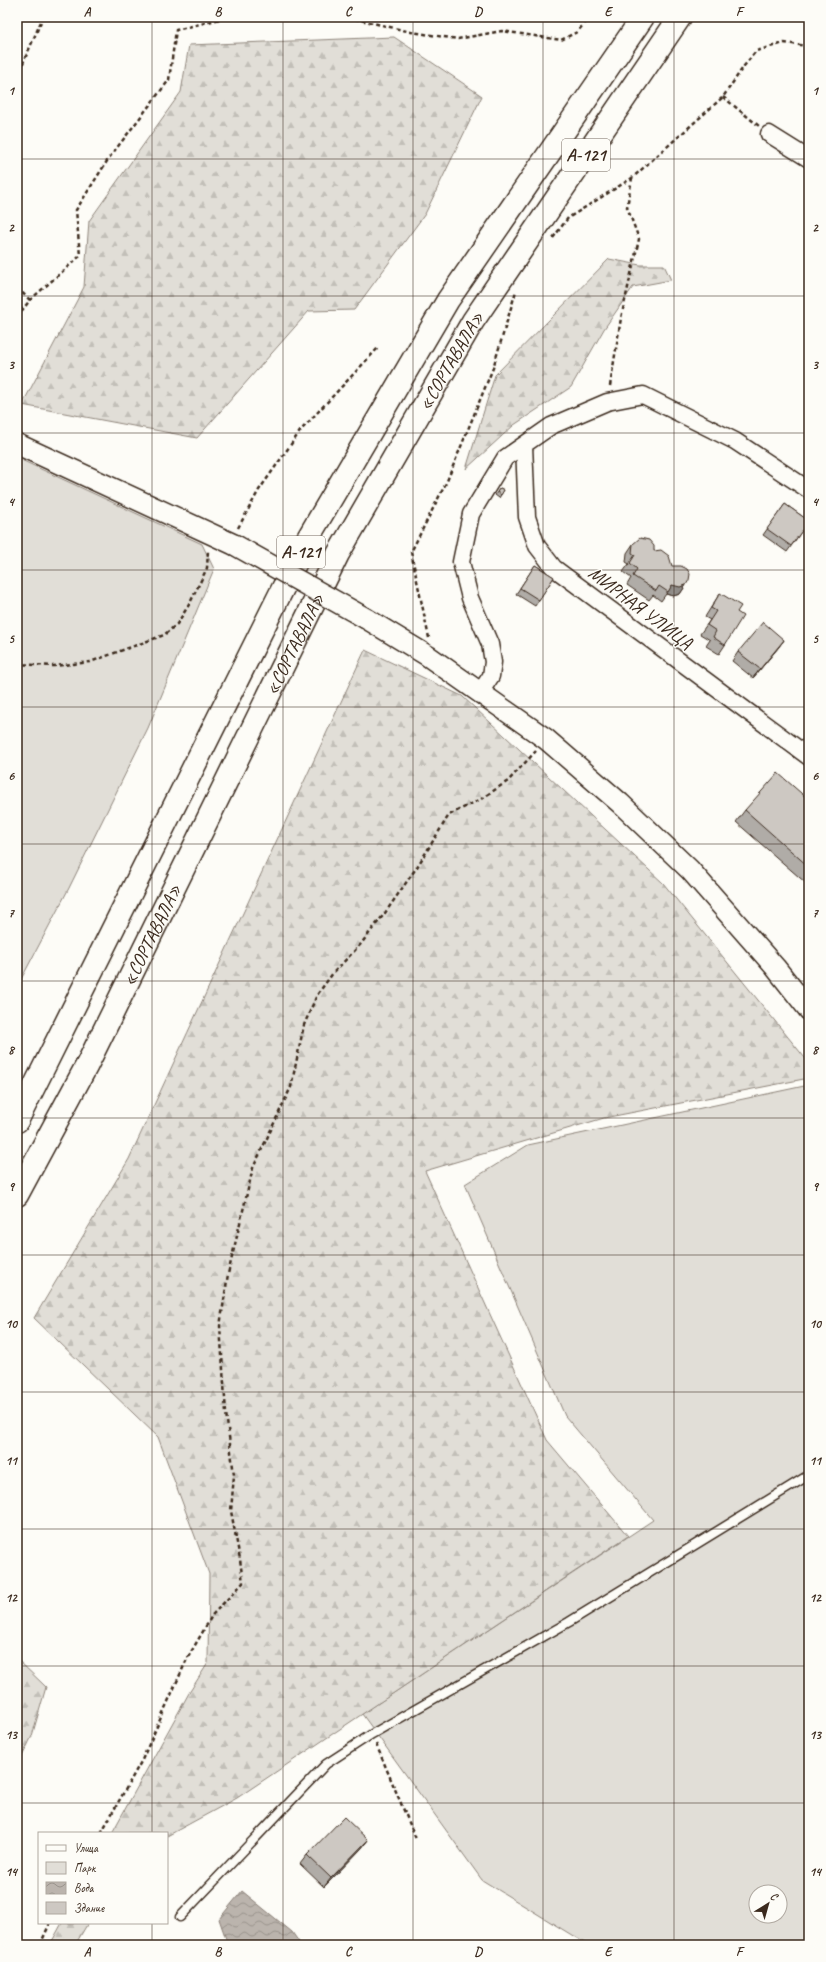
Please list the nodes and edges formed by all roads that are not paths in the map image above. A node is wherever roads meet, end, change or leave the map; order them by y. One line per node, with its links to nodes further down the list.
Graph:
1 (643, 17): 11 (highway, «СОРТАВАЛА» / А-121)
2 (680, 17): 12 (highway, «СОРТАВАЛА» / А-121)
3 (769, 134): 4 (street)
4 (809, 159)
5 (17, 444): 8 (street, bridge)
6 (524, 445): 7 (street); 8 (street); 9 (street, МИРНАЯ УЛИЦА)
7 (809, 490)
8 (481, 691): 10 (street)
9 (809, 757)
10 (809, 1010)
11 (17, 1121)
12 (17, 1195)
13 (809, 1475): 14 (lane)
14 (180, 1917)

